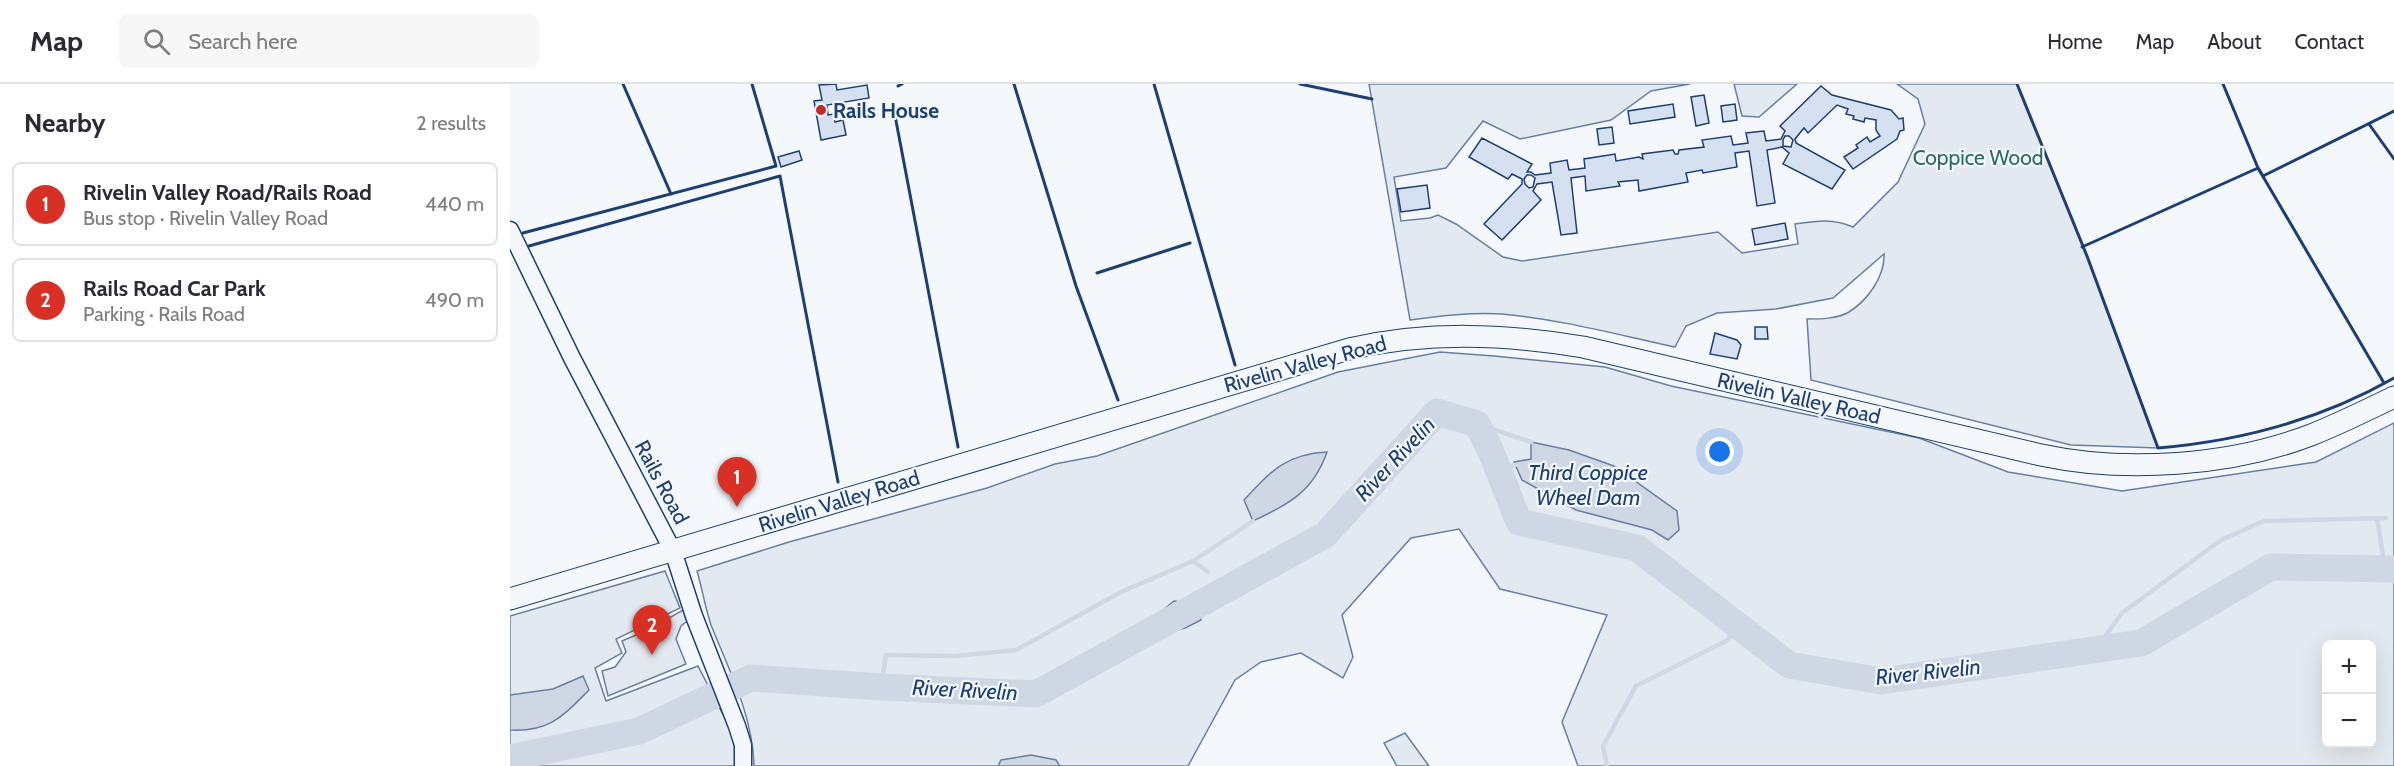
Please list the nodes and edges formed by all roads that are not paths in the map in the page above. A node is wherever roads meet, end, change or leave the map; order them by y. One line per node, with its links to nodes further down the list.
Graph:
1 (510, 230): 3 (street, Rails Road)
2 (2394, 397): 3 (main road, Rivelin Valley Road)
3 (673, 551): 4 (main road, Rivelin Valley Road); 5 (street, Rails Road)
4 (510, 599)
5 (743, 766)

